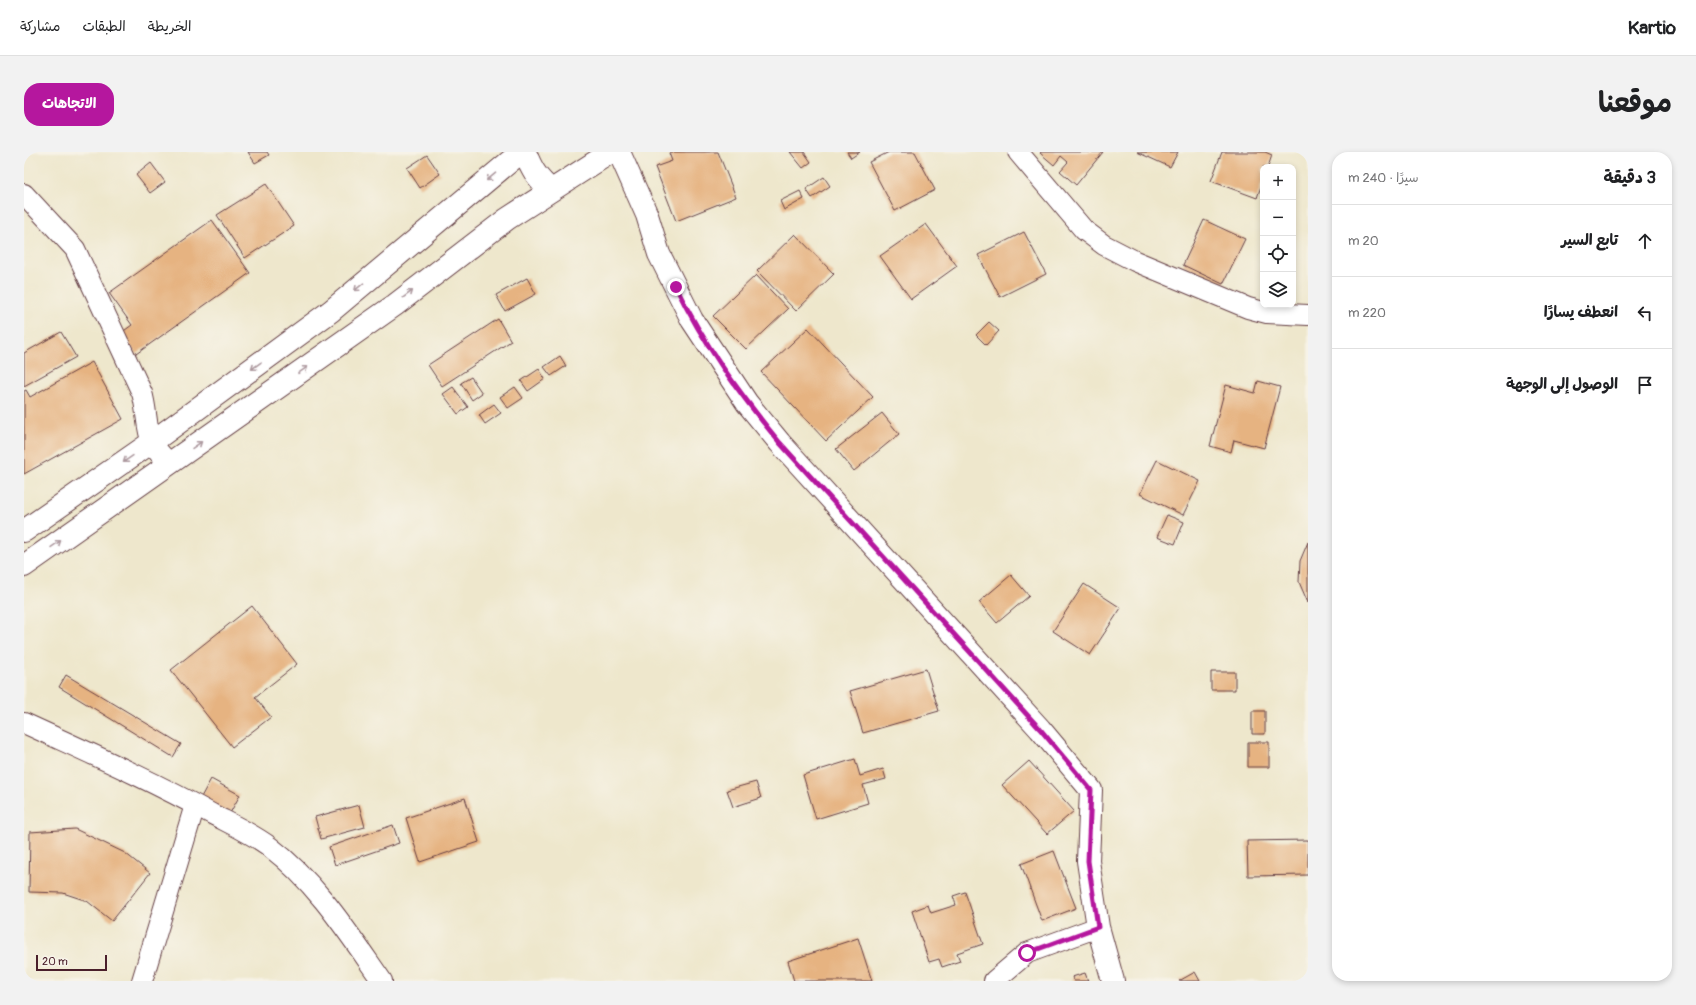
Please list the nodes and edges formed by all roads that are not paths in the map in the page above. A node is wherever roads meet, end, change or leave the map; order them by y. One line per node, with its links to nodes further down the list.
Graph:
1 (521, 152): 8 (main road, one-way to 8)
2 (525, 152): 6 (main road)
3 (611, 152): 6 (main road)
4 (619, 152): 17 (main road)
5 (1018, 152): 9 (street)
6 (551, 190): 10 (main road, one-way to 6)
7 (24, 194): 11 (street)
8 (330, 311): 10 (main road); 11 (main road, one-way to 11)
9 (1308, 315)
10 (348, 338): 12 (main road, one-way to 10)
11 (152, 442): 12 (street); 13 (main road, one-way to 13)
12 (169, 464): 14 (main road, one-way to 12)
13 (24, 531)
14 (24, 566)
15 (24, 723): 16 (street)
16 (195, 805): 18 (street); 19 (street)
17 (1098, 927): 20 (street); 21 (main road)
18 (142, 981)
19 (382, 981)
20 (994, 981)
21 (1113, 981)

